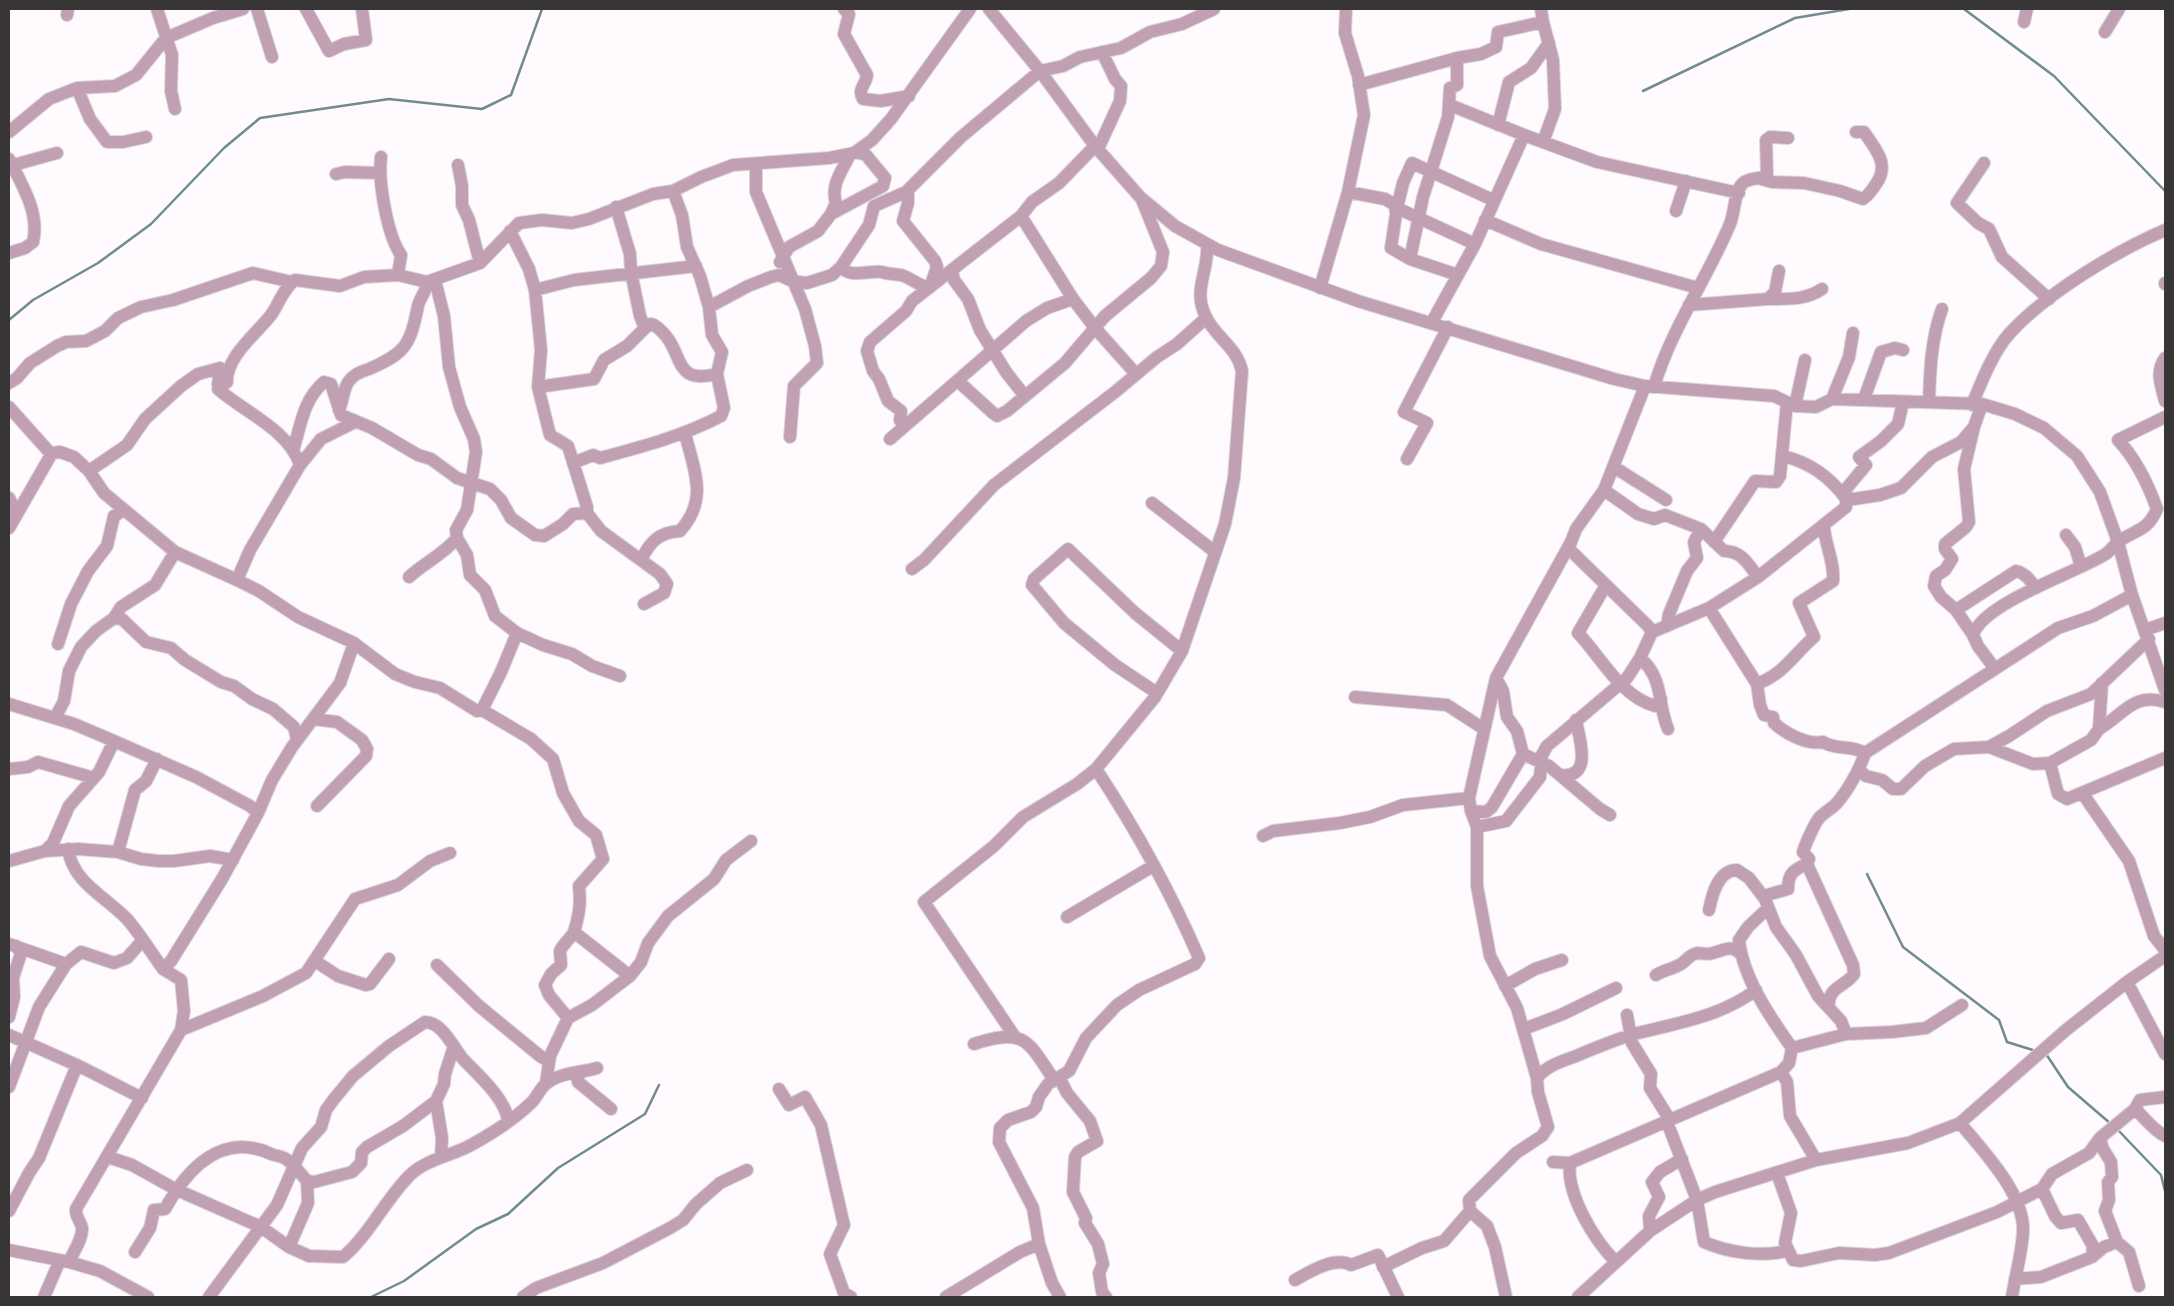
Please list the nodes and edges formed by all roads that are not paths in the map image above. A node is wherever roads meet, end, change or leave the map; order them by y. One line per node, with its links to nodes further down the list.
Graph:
1 (158, 9): 14 (street)
2 (243, 9): 14 (street)
3 (257, 9): 17 (street)
4 (306, 9): 5 (street)
5 (362, 9)
6 (844, 9): 22 (street)
7 (970, 9): 22 (street)
8 (989, 9): 19 (street)
9 (1346, 9): 20 (street)
10 (2118, 9): 13 (street)
11 (1209, 10): 16 (street)
12 (1542, 15): 15 (street); 18 (street)
13 (2105, 32)
14 (166, 38): 21 (street); 24 (street)
15 (1549, 43): 25 (street); 31 (street)
16 (1102, 52): 19 (street); 32 (street)
17 (272, 57)
18 (1457, 58): 20 (street); 23 (street)
19 (1040, 71): 32 (street); 45 (street)
20 (1359, 85): 47 (street)
21 (78, 88): 26 (street); 29 (street)
22 (909, 96): 34 (street)
23 (1450, 105): 25 (street); 40 (street)
24 (175, 109)
25 (1498, 125): 28 (street)
26 (9, 132)
27 (1856, 132): 43 (street)
28 (1524, 135): 31 (street); 50 (street)
29 (146, 137)
30 (1788, 138): 43 (street)
31 (1543, 142): 44 (street)
32 (1097, 147): 49 (street); 57 (street)
33 (57, 153): 36 (street)
34 (853, 153): 38 (street); 51 (street); 56 (street)
35 (382, 157): 41 (street)
36 (14, 161): 64 (street)
37 (1984, 163): 86 (street)
38 (756, 164): 46 (street); 65 (street)
39 (458, 165): 67 (street)
40 (1430, 172): 50 (street); 54 (street); 58 (street)
41 (379, 173): 42 (street); 73 (street)
42 (336, 174)
43 (1761, 179): 48 (street)
44 (1686, 181): 48 (street); 55 (street)
45 (908, 190): 52 (street); 79 (street)
46 (673, 191): 53 (street); 68 (street)
47 (1348, 192): 54 (street); 80 (street)
48 (1739, 193): 81 (street)
49 (1140, 197): 63 (street); 94 (street)
50 (1494, 200): 59 (street)
51 (851, 204): 52 (street); 56 (street)
52 (877, 204): 69 (street)
53 (616, 207): 61 (street); 72 (street)
54 (1397, 208): 58 (street); 66 (street)
55 (1676, 211)
56 (831, 214): 65 (street)
57 (1021, 216): 70 (street); 84 (street)
58 (1419, 218): 62 (street); 66 (street)
59 (1485, 220): 62 (street); 81 (street)
60 (2165, 230): 86 (street)
61 (510, 231): 67 (street); 83 (street)
62 (1475, 244): 74 (street)
63 (1207, 245): 80 (street); 90 (street)
64 (9, 253)
65 (782, 259): 75 (street); 77 (street)
66 (1410, 259): 74 (street)
67 (480, 263): 76 (street)
68 (696, 266): 72 (street); 88 (street)
69 (841, 267): 77 (street); 79 (street)
70 (952, 271): 79 (street); 96 (street)
71 (1779, 271): 85 (street)
72 (630, 272): 83 (street); 93 (street)
73 (398, 275): 76 (street); 78 (street)
74 (1458, 275): 91 (street)
75 (771, 277): 77 (street); 88 (street)
76 (431, 281): 116 (street); 133 (street)
77 (792, 281): 124 (street)
78 (292, 282): 103 (street); 106 (street)
79 (930, 287): 119 (street)
80 (1320, 288): 91 (street)
81 (1698, 288): 87 (street)
82 (1822, 289): 85 (street)
83 (535, 290): 104 (street)
84 (1073, 299): 94 (street); 96 (street)
85 (1768, 299): 87 (street)
86 (2049, 299): 114 (street)
87 (1689, 305): 105 (street)
88 (709, 307): 100 (street)
89 (1942, 309): 112 (street)
90 (1206, 318): 101 (street); 156 (street)
91 (1432, 322): 92 (street)
92 (1448, 327): 105 (street); 129 (street)
93 (645, 328): 100 (street); 104 (street)
94 (1094, 328): 101 (street); 107 (street)
95 (1853, 333): 108 (street)
96 (993, 350): 102 (street); 107 (street)
97 (1903, 350): 109 (street)
98 (2165, 358): 110 (street)
99 (1805, 360): 113 (street)
100 (717, 374): 122 (street)
101 (1136, 374): 159 (street)
102 (959, 382): 107 (street); 119 (street)
103 (9, 383)
104 (538, 387): 130 (street)
105 (1650, 387): 113 (street); 132 (street)
106 (218, 389): 123 (street); 134 (street)
107 (1024, 395)
108 (1832, 399): 109 (street); 113 (street)
109 (1864, 399): 111 (street)
110 (2165, 401)
111 (1903, 402): 112 (street); 141 (street)
112 (1929, 402): 114 (street)
113 (1791, 404): 128 (street)
114 (1977, 405): 120 (street); 153 (street)
115 (9, 407): 127 (street)
116 (339, 410): 118 (street); 121 (street)
117 (2165, 417): 143 (street)
118 (355, 422): 131 (street); 135 (street)
119 (904, 426): 125 (street)
120 (1974, 427): 141 (street); 168 (street)
121 (300, 428): 123 (street); 126 (street)
122 (685, 433): 130 (street); 157 (street)
123 (282, 437): 126 (street)
124 (790, 437)
125 (890, 439)
126 (294, 451): 131 (street)
127 (51, 454): 134 (street); 146 (street)
128 (1783, 456): 141 (street); 152 (street)
129 (1407, 459)
130 (573, 463): 145 (street)
131 (300, 465): 162 (street)
132 (1614, 467): 137 (street); 140 (street)
133 (474, 470): 135 (street); 136 (street)
134 (89, 471): 144 (street)
135 (457, 478): 136 (street)
136 (472, 484): 145 (street); 151 (street)
137 (1604, 490): 149 (street); 154 (street)
138 (2165, 497): 143 (street)
139 (9, 498): 146 (street)
140 (1666, 500)
141 (1847, 500): 147 (street)
142 (1152, 503): 156 (street)
143 (2157, 509): 153 (street)
144 (124, 510): 155 (street); 177 (street)
145 (586, 513): 157 (street)
146 (17, 514): 148 (street)
147 (1824, 526): 161 (street); 185 (street)
148 (9, 528)
149 (1700, 529): 152 (street); 171 (street)
150 (2066, 535): 158 (street)
151 (457, 538): 160 (street); 173 (street)
152 (1714, 542): 161 (street)
153 (2118, 542): 158 (street); 165 (street)
154 (1568, 548): 163 (street); 182 (street)
155 (175, 552): 162 (street); 169 (street)
156 (1215, 552): 178 (street)
157 (641, 560): 166 (street)
158 (2081, 566): 164 (street)
159 (912, 569)
160 (409, 577)
161 (1758, 577): 167 (street)
162 (237, 580): 176 (street)
163 (1606, 585): 172 (street); 184 (street)
164 (2036, 588): 168 (street); 174 (street)
165 (2132, 595): 175 (street); 180 (street)
166 (644, 604)
167 (1709, 608): 171 (street); 185 (street)
168 (1956, 610): 174 (street)
169 (114, 618): 193 (street); 199 (street)
170 (2165, 623): 175 (street)
171 (1667, 626): 172 (street)
172 (1652, 632): 179 (street)
173 (517, 634): 181 (street); 192 (street)
174 (1973, 635): 180 (street)
175 (2147, 635): 183 (street); 186 (street)
176 (354, 643): 192 (street); 194 (street)
177 (58, 644)
178 (1182, 651): 187 (street); 187 (street)
179 (1640, 658): 184 (street); 189 (street)
180 (1995, 669): 202 (street)
181 (620, 676)
182 (1496, 678): 196 (street); 203 (street)
183 (2102, 683): 198 (street); 201 (street)
184 (1621, 684): 189 (street); 195 (street)
185 (1758, 684): 202 (street)
186 (2165, 690)
187 (1157, 693): 209 (street)
188 (1355, 697): 196 (street)
189 (1661, 699): 197 (street)
190 (2165, 702): 198 (street)
191 (9, 704): 193 (street)
192 (482, 710): 234 (street)
193 (55, 718): 200 (street)
194 (313, 719): 199 (street); 215 (street)
195 (1576, 720): 207 (street); 211 (street)
196 (1484, 729): 214 (street)
197 (1668, 729)
198 (2099, 729): 206 (street)
199 (298, 739): 218 (street)
200 (114, 741): 205 (street); 212 (street)
201 (1989, 746): 206 (street); 210 (street)
202 (1865, 753): 210 (street)
203 (1523, 754): 207 (street); 216 (street)
204 (2165, 758): 213 (street)
205 (157, 759): 218 (street); 225 (street)
206 (2050, 762): 213 (street)
207 (1545, 765): 211 (street); 217 (street)
208 (9, 769): 212 (street)
209 (1096, 769): 230 (street); 262 (street)
210 (1859, 770): 229 (street)
211 (1560, 775): 219 (street)
212 (94, 778): 224 (street)
213 (2083, 794): 237 (street)
214 (1470, 805): 216 (street); 220 (street); 221 (street)
215 (317, 806)
216 (1492, 807): 217 (street)
217 (1513, 812): 220 (street)
218 (258, 813): 227 (street)
219 (1610, 815)
220 (1477, 826): 249 (street)
221 (1263, 836)
222 (750, 841): 247 (street)
223 (68, 850): 224 (street); 225 (street); 235 (street)
224 (44, 851): 228 (street)
225 (118, 852): 227 (street)
226 (450, 853): 241 (street)
227 (233, 860): 245 (street)
228 (9, 861)
229 (1807, 864): 231 (street); 253 (street)
230 (1153, 866): 233 (street); 274 (street)
231 (1767, 904): 232 (street); 238 (street); 253 (street)
232 (1708, 910)
233 (1067, 918)
234 (574, 932): 247 (street); 256 (street)
235 (143, 940): 243 (street); 245 (street)
236 (12, 945): 243 (street); 255 (street)
237 (2165, 950)
238 (1741, 954): 246 (street); 251 (street)
239 (2165, 956): 248 (street)
240 (389, 959): 241 (street)
241 (315, 960): 258 (street)
242 (1562, 960): 249 (street)
243 (66, 964): 263 (street)
244 (437, 964): 268 (street)
245 (163, 969): 258 (street)
246 (1656, 975)
247 (630, 976): 256 (street)
248 (2127, 982): 267 (street); 285 (street)
249 (1505, 986): 257 (street)
250 (1616, 988): 257 (street)
251 (1756, 990): 261 (street); 266 (street)
252 (1962, 1005): 259 (street)
253 (1830, 1007): 259 (street)
254 (1627, 1015): 261 (street)
255 (9, 1017)
256 (568, 1018): 268 (street)
257 (1524, 1029): 273 (street)
258 (181, 1030): 279 (street)
259 (1846, 1034): 266 (street)
260 (9, 1035): 263 (street)
261 (1632, 1035): 273 (street); 284 (street)
262 (1015, 1037): 264 (street); 274 (street)
263 (27, 1043): 269 (street); 276 (street)
264 (974, 1044)
265 (454, 1046): 280 (street); 283 (street); 294 (street)
266 (1792, 1048): 271 (street)
267 (2165, 1054)
268 (550, 1056): 275 (street)
269 (77, 1064): 279 (street); 302 (street)
270 (597, 1068): 272 (street)
271 (1781, 1072): 284 (street); 291 (street)
272 (581, 1073): 275 (street); 281 (street)
273 (1537, 1078): 303 (street)
274 (1056, 1079): 307 (street); 326 (street)
275 (546, 1083): 283 (street)
276 (9, 1087)
277 (779, 1088): 323 (street)
278 (2165, 1097): 282 (street)
279 (142, 1098): 288 (street)
280 (436, 1101): 289 (street); 297 (street)
281 (611, 1108)
282 (2135, 1109): 286 (street); 287 (street)
283 (508, 1121): 289 (street)
284 (1668, 1121): 290 (street); 293 (street)
285 (1960, 1123): 291 (street); 301 (street)
286 (2165, 1136)
287 (2100, 1138): 298 (street); 306 (street)
288 (108, 1157): 299 (street); 313 (street)
289 (441, 1157): 308 (street)
290 (1682, 1159): 300 (street); 305 (street)
291 (1816, 1160): 296 (street)
292 (1553, 1162): 293 (street)
293 (1570, 1163): 314 (street)
294 (295, 1167): 297 (street); 299 (street); 304 (street)
295 (748, 1170): 322 (street)
296 (1777, 1173): 300 (street); 310 (street)
297 (307, 1181): 308 (street)
298 (2042, 1189): 301 (street); 312 (street)
299 (177, 1190): 304 (street); 311 (street)
300 (1697, 1200): 305 (street); 310 (street)
301 (2017, 1200): 310 (street); 316 (street)
302 (9, 1211)
303 (1470, 1211): 315 (street); 328 (street)
304 (261, 1227): 308 (street); 321 (street)
305 (1650, 1231): 314 (street)
306 (2117, 1242): 312 (street); 318 (street)
307 (1039, 1244): 324 (street); 325 (street)
308 (289, 1247)
309 (9, 1250): 313 (street)
310 (1787, 1250)
311 (134, 1252)
312 (2092, 1257): 316 (street)
313 (64, 1261): 319 (street); 320 (street)
314 (1616, 1262): 329 (street)
315 (1383, 1267): 317 (street); 327 (street)
316 (2015, 1279): 330 (street)
317 (1295, 1280)
318 (2140, 1286)
319 (44, 1297)
320 (148, 1297)
321 (209, 1297)
322 (523, 1297)
323 (851, 1297)
324 (946, 1297)
325 (1060, 1297)
326 (1106, 1297)
327 (1398, 1297)
328 (1506, 1297)
329 (1578, 1297)
330 (2012, 1297)

